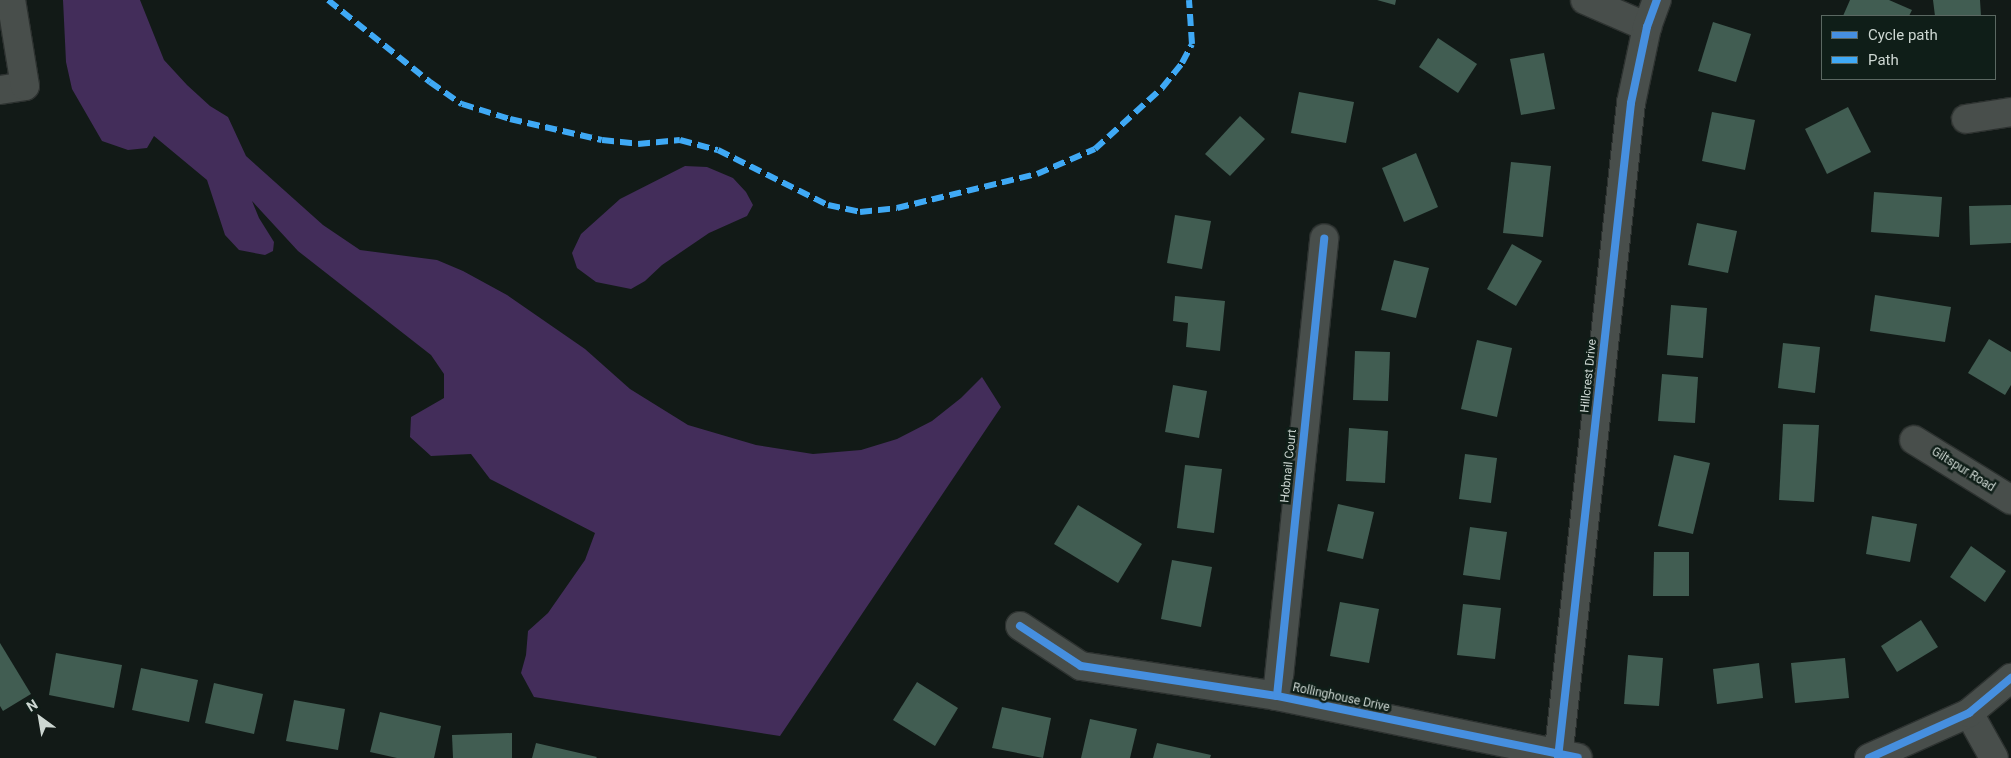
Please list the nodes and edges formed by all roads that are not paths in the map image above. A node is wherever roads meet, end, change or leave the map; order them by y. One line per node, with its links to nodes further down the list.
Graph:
1 (11, 0): 5 (street)
2 (1585, 0): 4 (street)
3 (1657, 0): 4 (street, Hillcrest Drive)
4 (1648, 27): 15 (street, Hillcrest Drive)
5 (0, 90)
6 (2011, 112): 7 (street)
7 (1966, 119)
8 (1324, 238): 13 (street, Hobnail Court)
9 (1914, 440): 10 (street, Giltspur Road)
10 (2011, 500)
11 (1020, 626): 13 (street, Rollinghouse Drive)
12 (2011, 678): 14 (street)
13 (1277, 696): 15 (street, Rollinghouse Drive)
14 (1969, 713): 16 (street); 17 (street)
15 (1565, 757)
16 (1869, 758)
17 (1994, 758)

